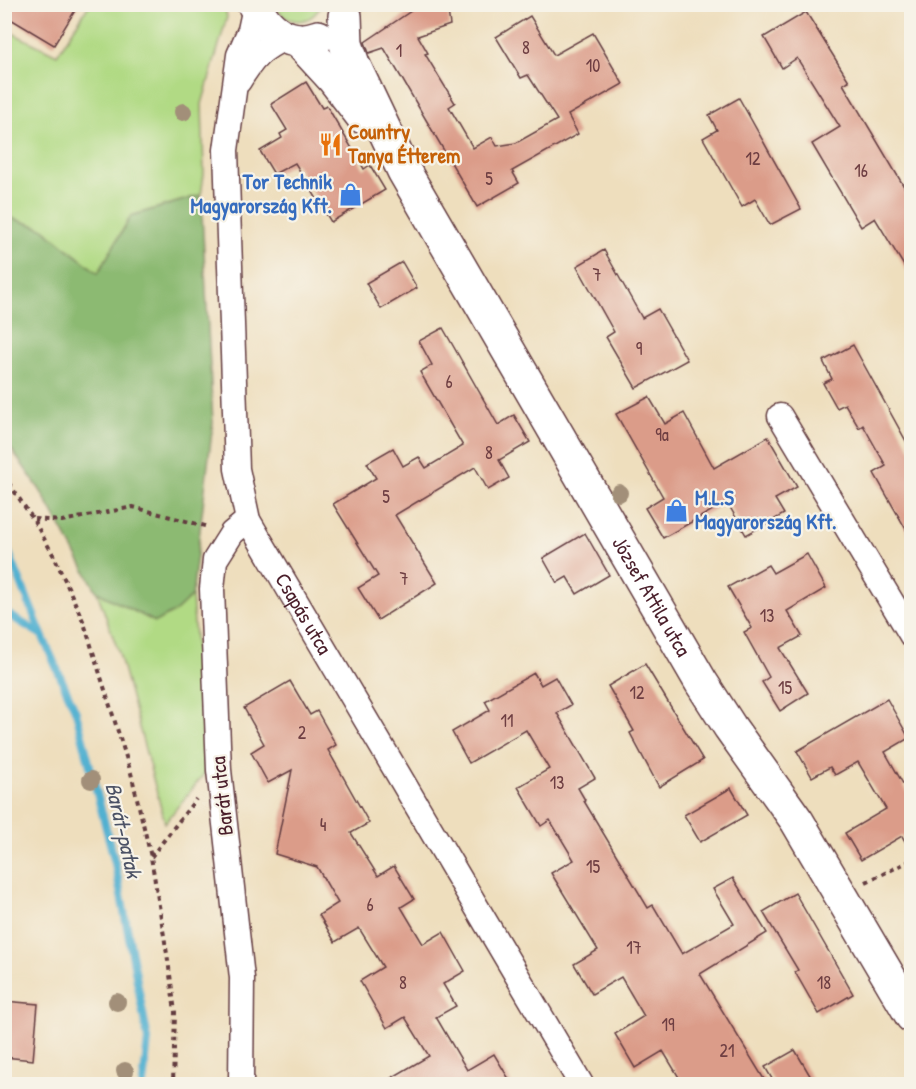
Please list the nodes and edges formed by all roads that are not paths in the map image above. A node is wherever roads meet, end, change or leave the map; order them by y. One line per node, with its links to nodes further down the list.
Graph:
1 (255, 6): 3 (main road); 4 (street, Csapás utca)
2 (350, 8): 3 (main road); 5 (main road)
3 (292, 39): 4 (street, Csapás utca); 5 (main road)
4 (236, 85): 7 (street, Csapás utca)
5 (404, 171): 9 (main road, József Attila utca)
6 (780, 416): 8 (street)
7 (240, 526): 10 (street, Barát utca); 11 (street, Csapás utca)
8 (912, 636)
9 (912, 1016)
10 (241, 1084)
11 (581, 1084)

